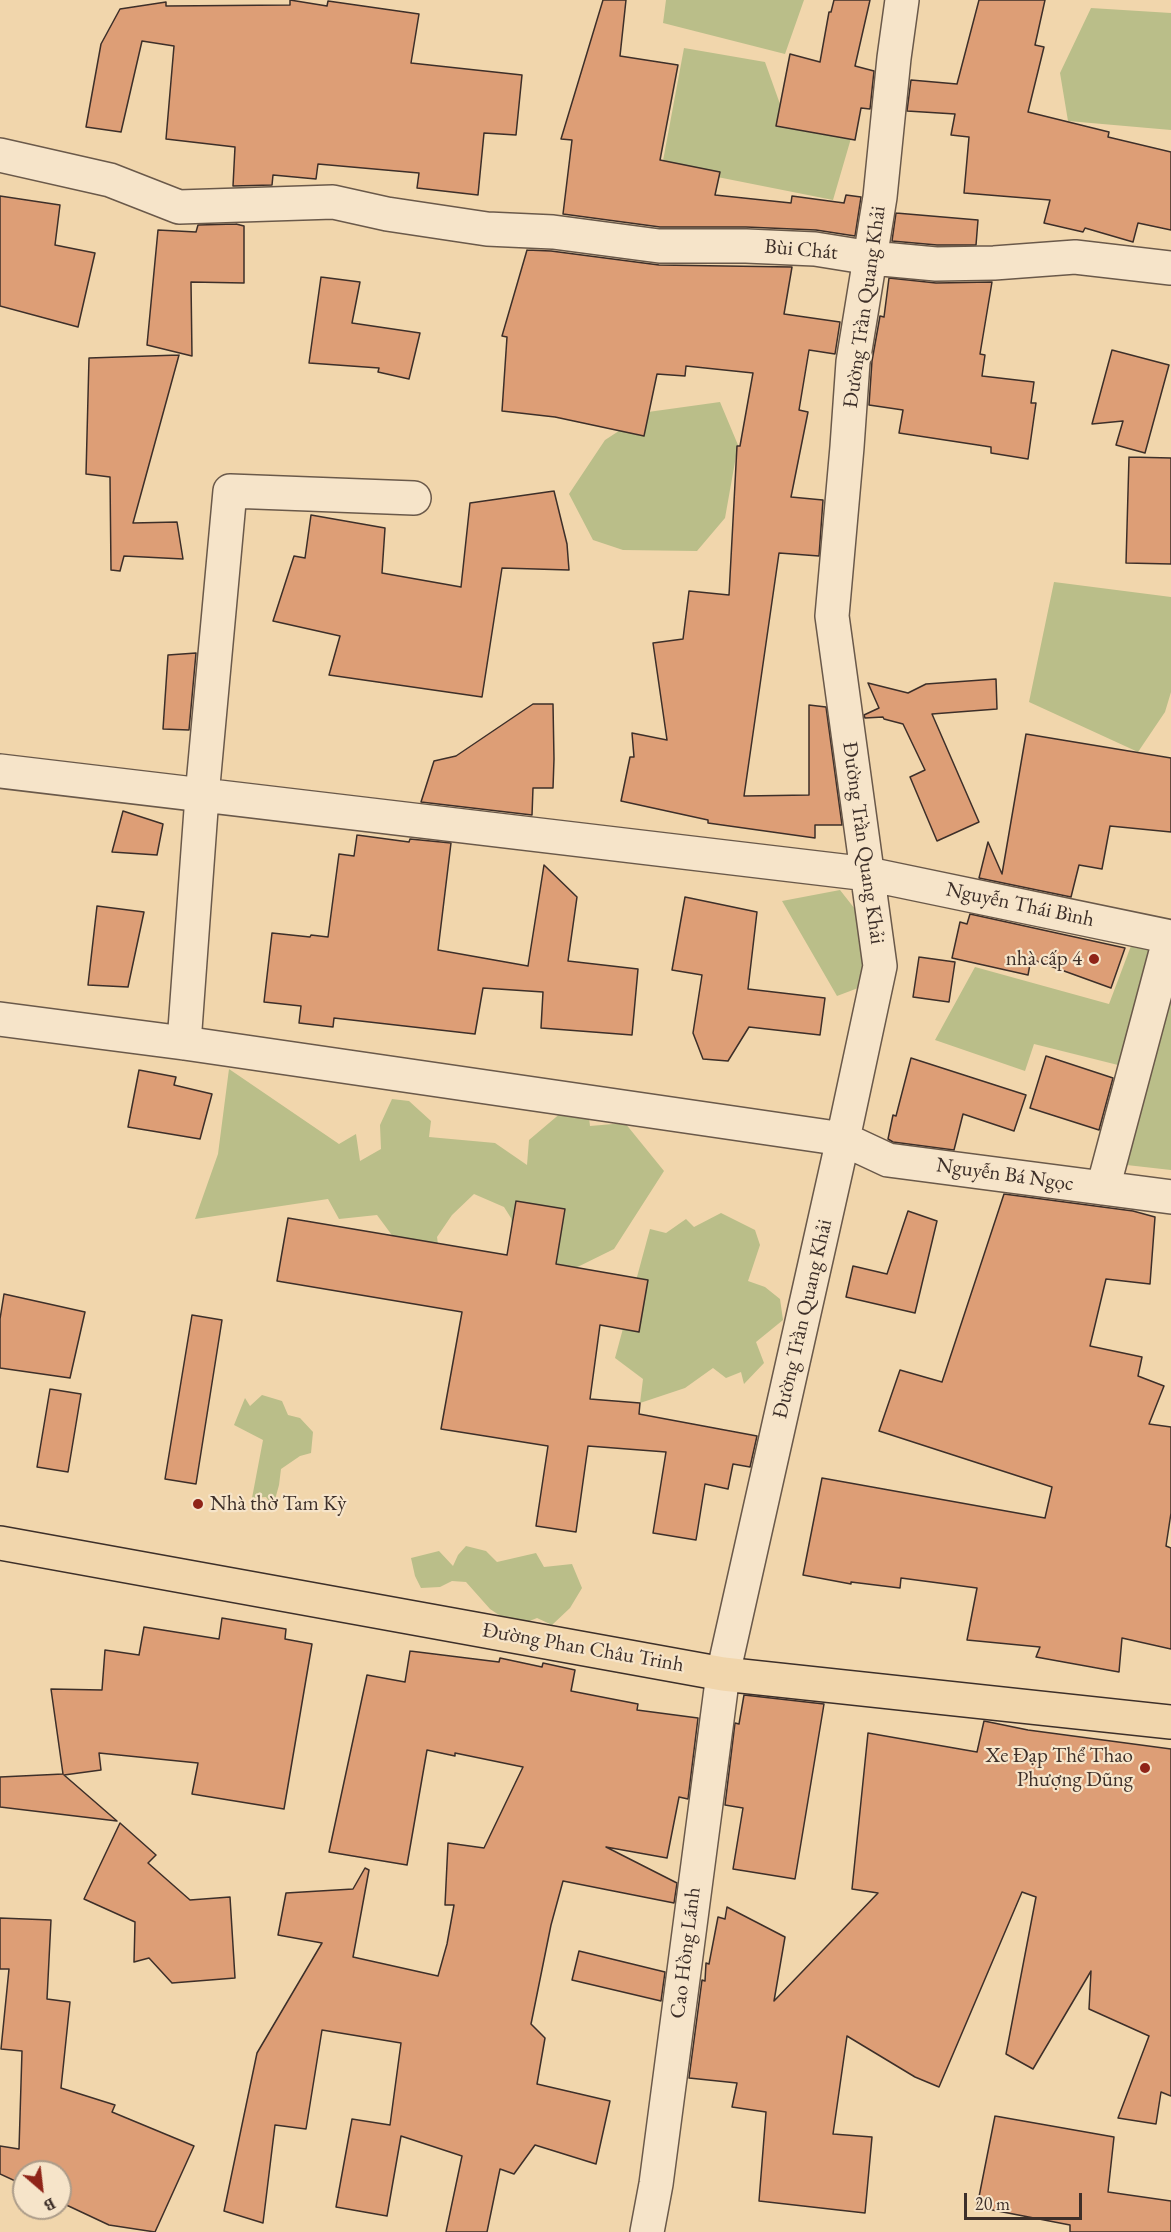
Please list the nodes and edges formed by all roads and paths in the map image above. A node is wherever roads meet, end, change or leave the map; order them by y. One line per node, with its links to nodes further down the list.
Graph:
1 (902, 0): 3 (street, Đường Trần Quang Khải)
2 (0, 155): 3 (street, Bùi Chát)
3 (871, 258): 4 (street, Bùi Chát); 8 (street, Đường Trần Quang Khải)
4 (1171, 268)
5 (414, 498): 7 (street)
6 (0, 771): 7 (street, Nguyễn Thái Bình)
7 (202, 796): 8 (street, Nguyễn Thái Bình); 11 (street)
8 (868, 874): 9 (street, Nguyễn Thái Bình); 12 (street, Đường Trần Quang Khải)
9 (1171, 937): 13 (street)
10 (0, 1019): 11 (street, Nguyễn Bá Ngọc)
11 (184, 1043): 12 (street, Nguyễn Bá Ngọc)
12 (843, 1139): 13 (street, Nguyễn Bá Ngọc); 16 (street, Đường Trần Quang Khải)
13 (1103, 1188): 14 (street, Nguyễn Bá Ngọc)
14 (1171, 1197)
15 (0, 1543): 16 (main road, Đường Phan Châu Trinh)
16 (723, 1674): 17 (main road, Đường Phan Châu Trinh); 18 (street, Cao Hồng Lãnh)
17 (1171, 1722)
18 (647, 2232)

